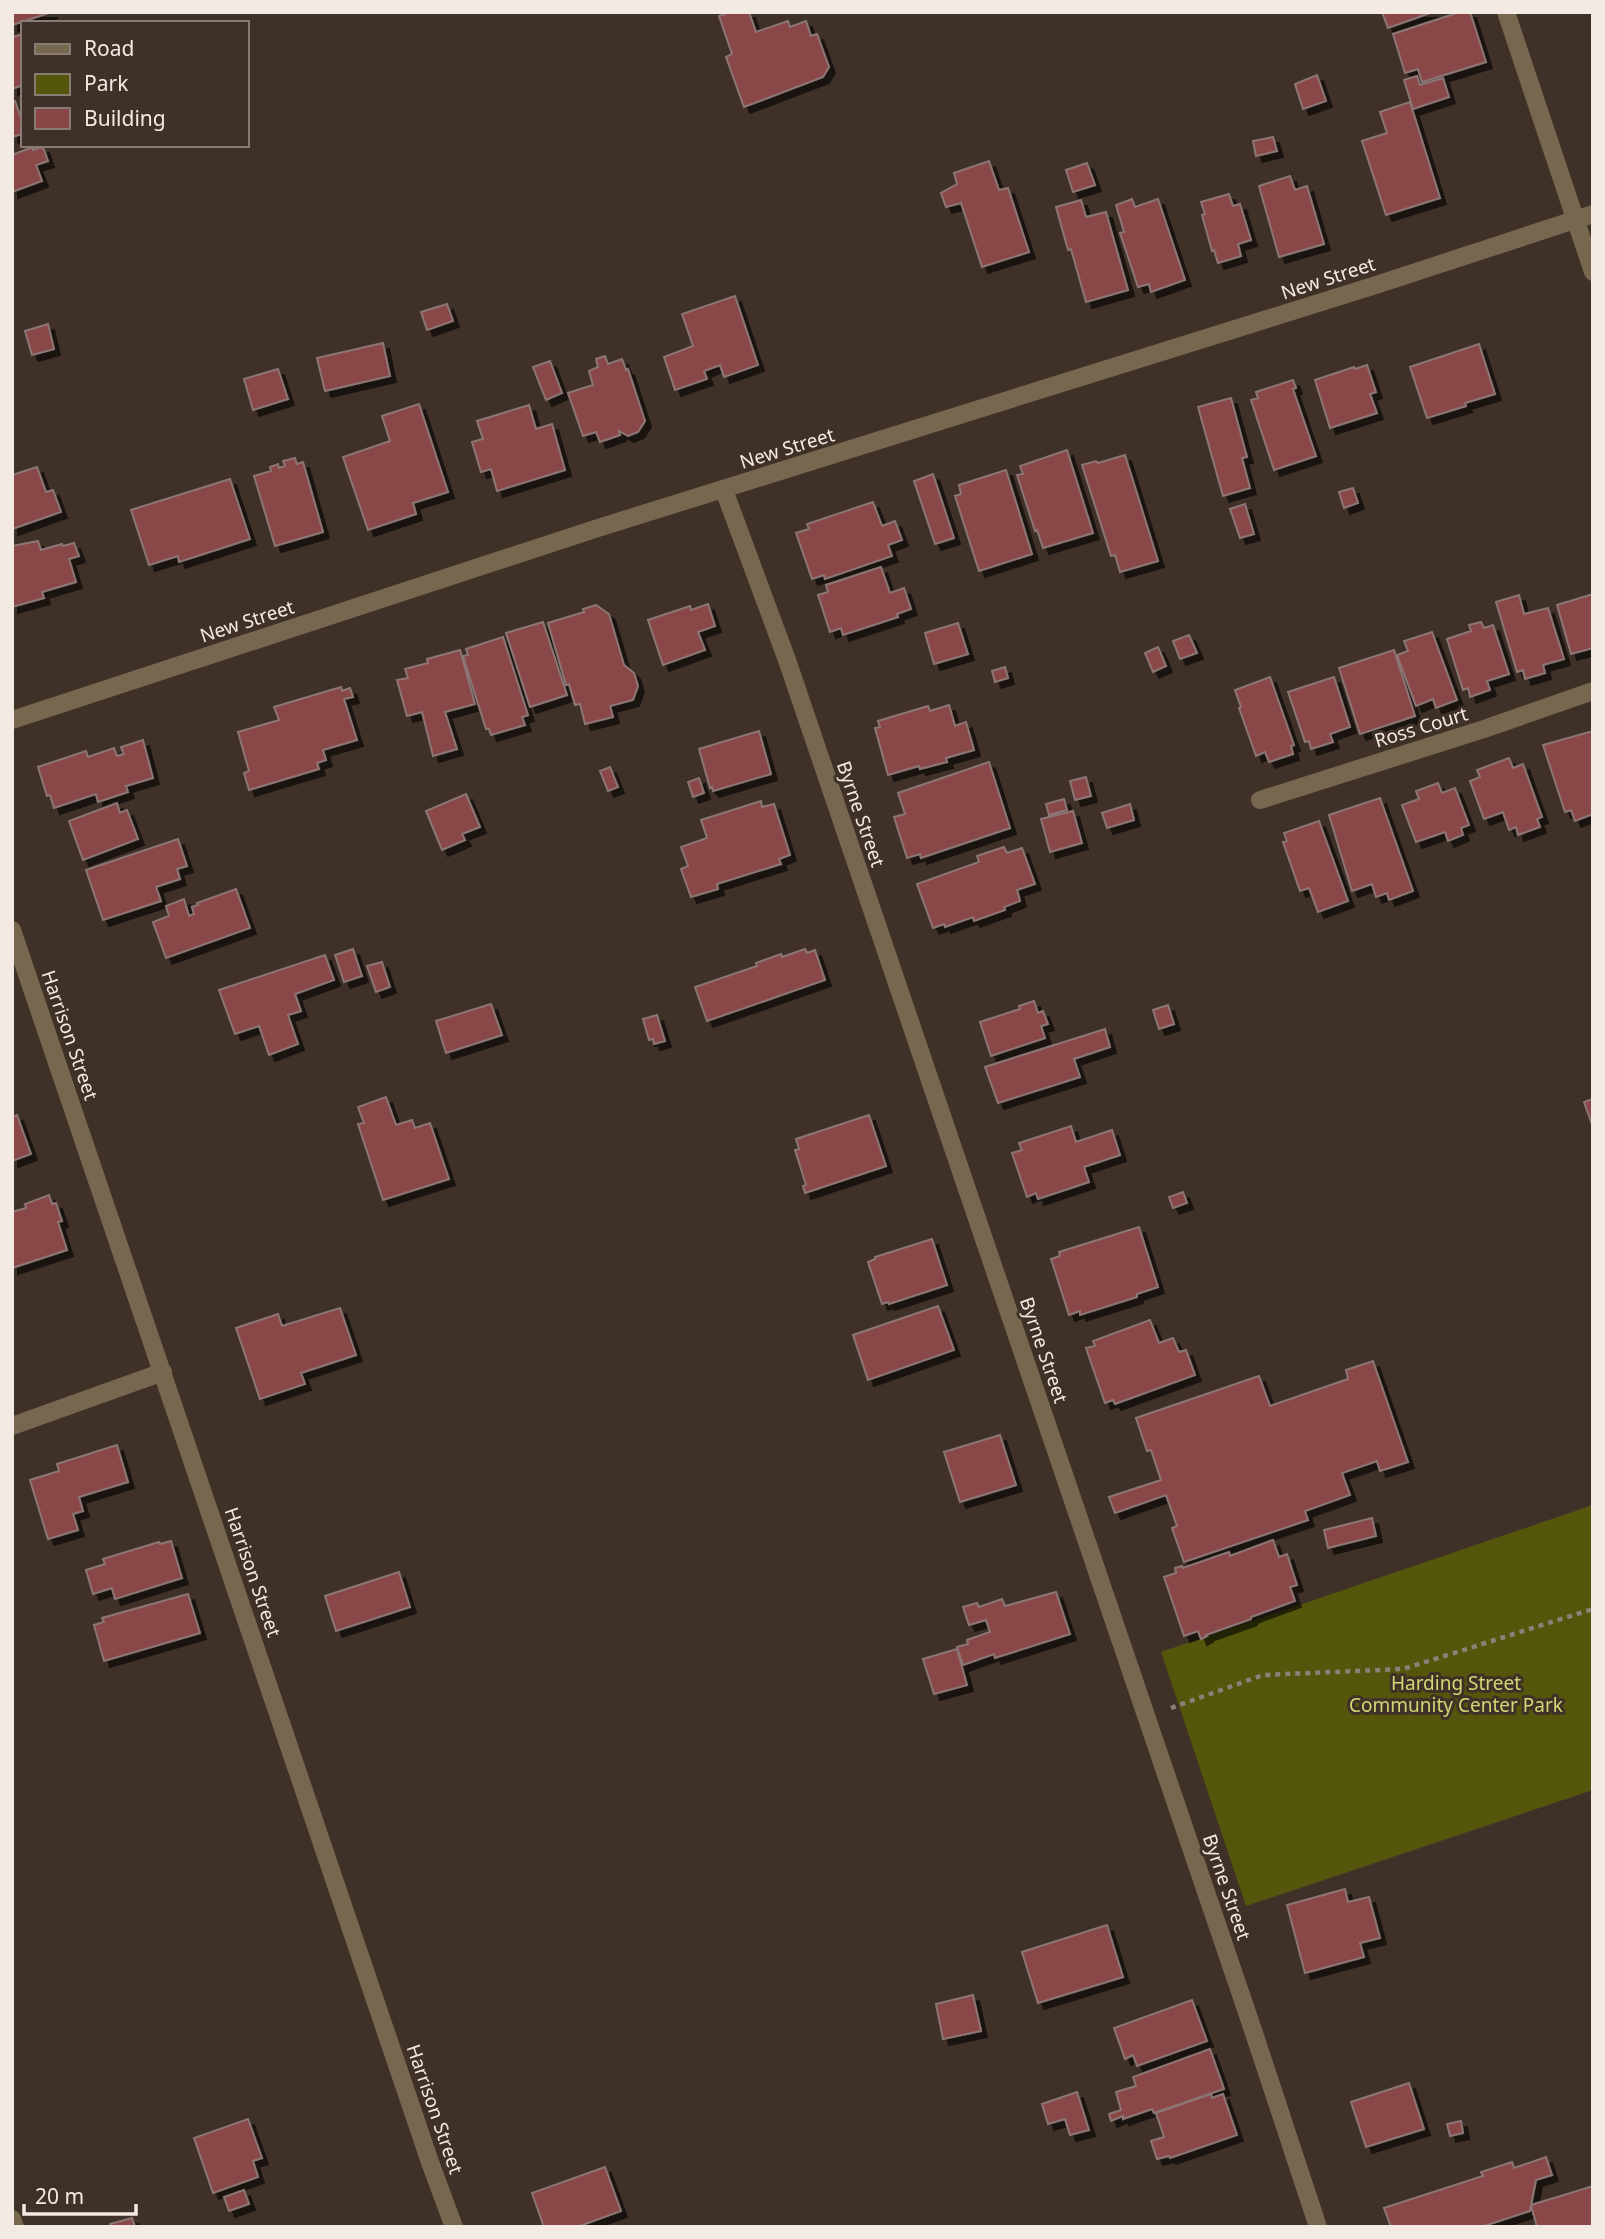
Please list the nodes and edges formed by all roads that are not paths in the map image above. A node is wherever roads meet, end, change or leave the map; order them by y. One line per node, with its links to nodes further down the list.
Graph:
1 (1506, 12): 2 (street)
2 (1584, 216): 3 (street); 4 (street, New Street)
3 (1593, 272)
4 (724, 490): 6 (street, New Street); 15 (street, Byrne Street)
5 (1593, 691): 7 (street, Ross Court)
6 (12, 720)
7 (1260, 800)
8 (12, 930): 9 (street, Harrison Street)
9 (17, 960): 10 (street, Harrison Street)
10 (163, 1373): 11 (street); 14 (street, Harrison Street)
11 (12, 1426)
12 (12, 2219): 13 (street)
13 (15, 2227)
14 (454, 2227)
15 (1318, 2227)

